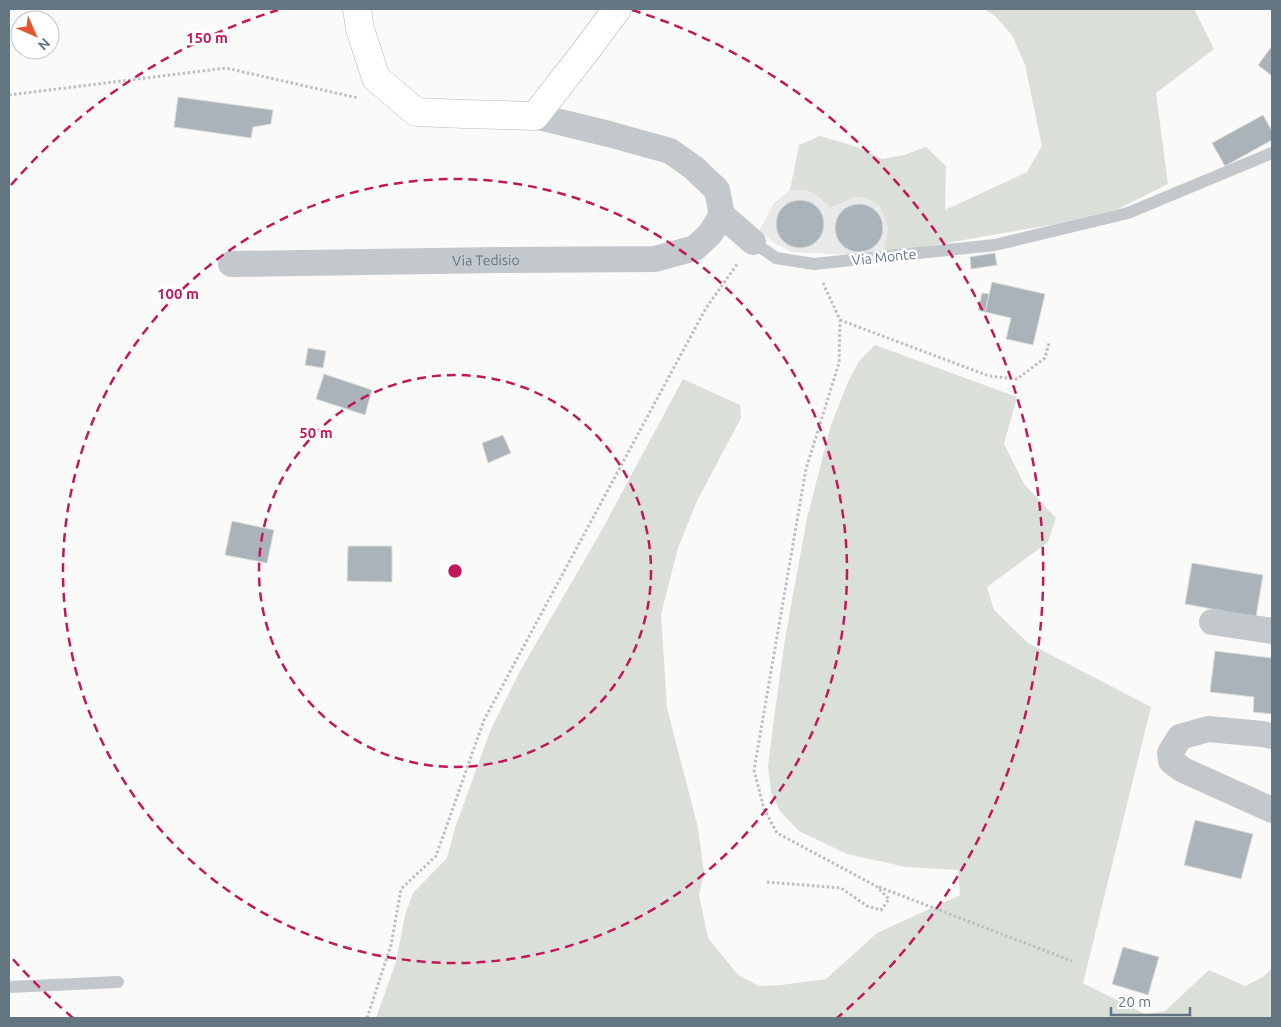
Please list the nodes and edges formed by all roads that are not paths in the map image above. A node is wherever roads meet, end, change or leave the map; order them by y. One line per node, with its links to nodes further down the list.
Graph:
1 (356, 9): 3 (street)
2 (617, 9): 3 (street)
3 (535, 116): 5 (street)
4 (1272, 153): 6 (lane, Via Monte)
5 (722, 215): 6 (street, Via Monte); 7 (street, Via Tedisio)
6 (753, 242)
7 (231, 264)
8 (1212, 622): 9 (street)
9 (1272, 631)
10 (1272, 736): 11 (street)
11 (1272, 810)
12 (118, 982): 13 (lane)
13 (9, 987)

